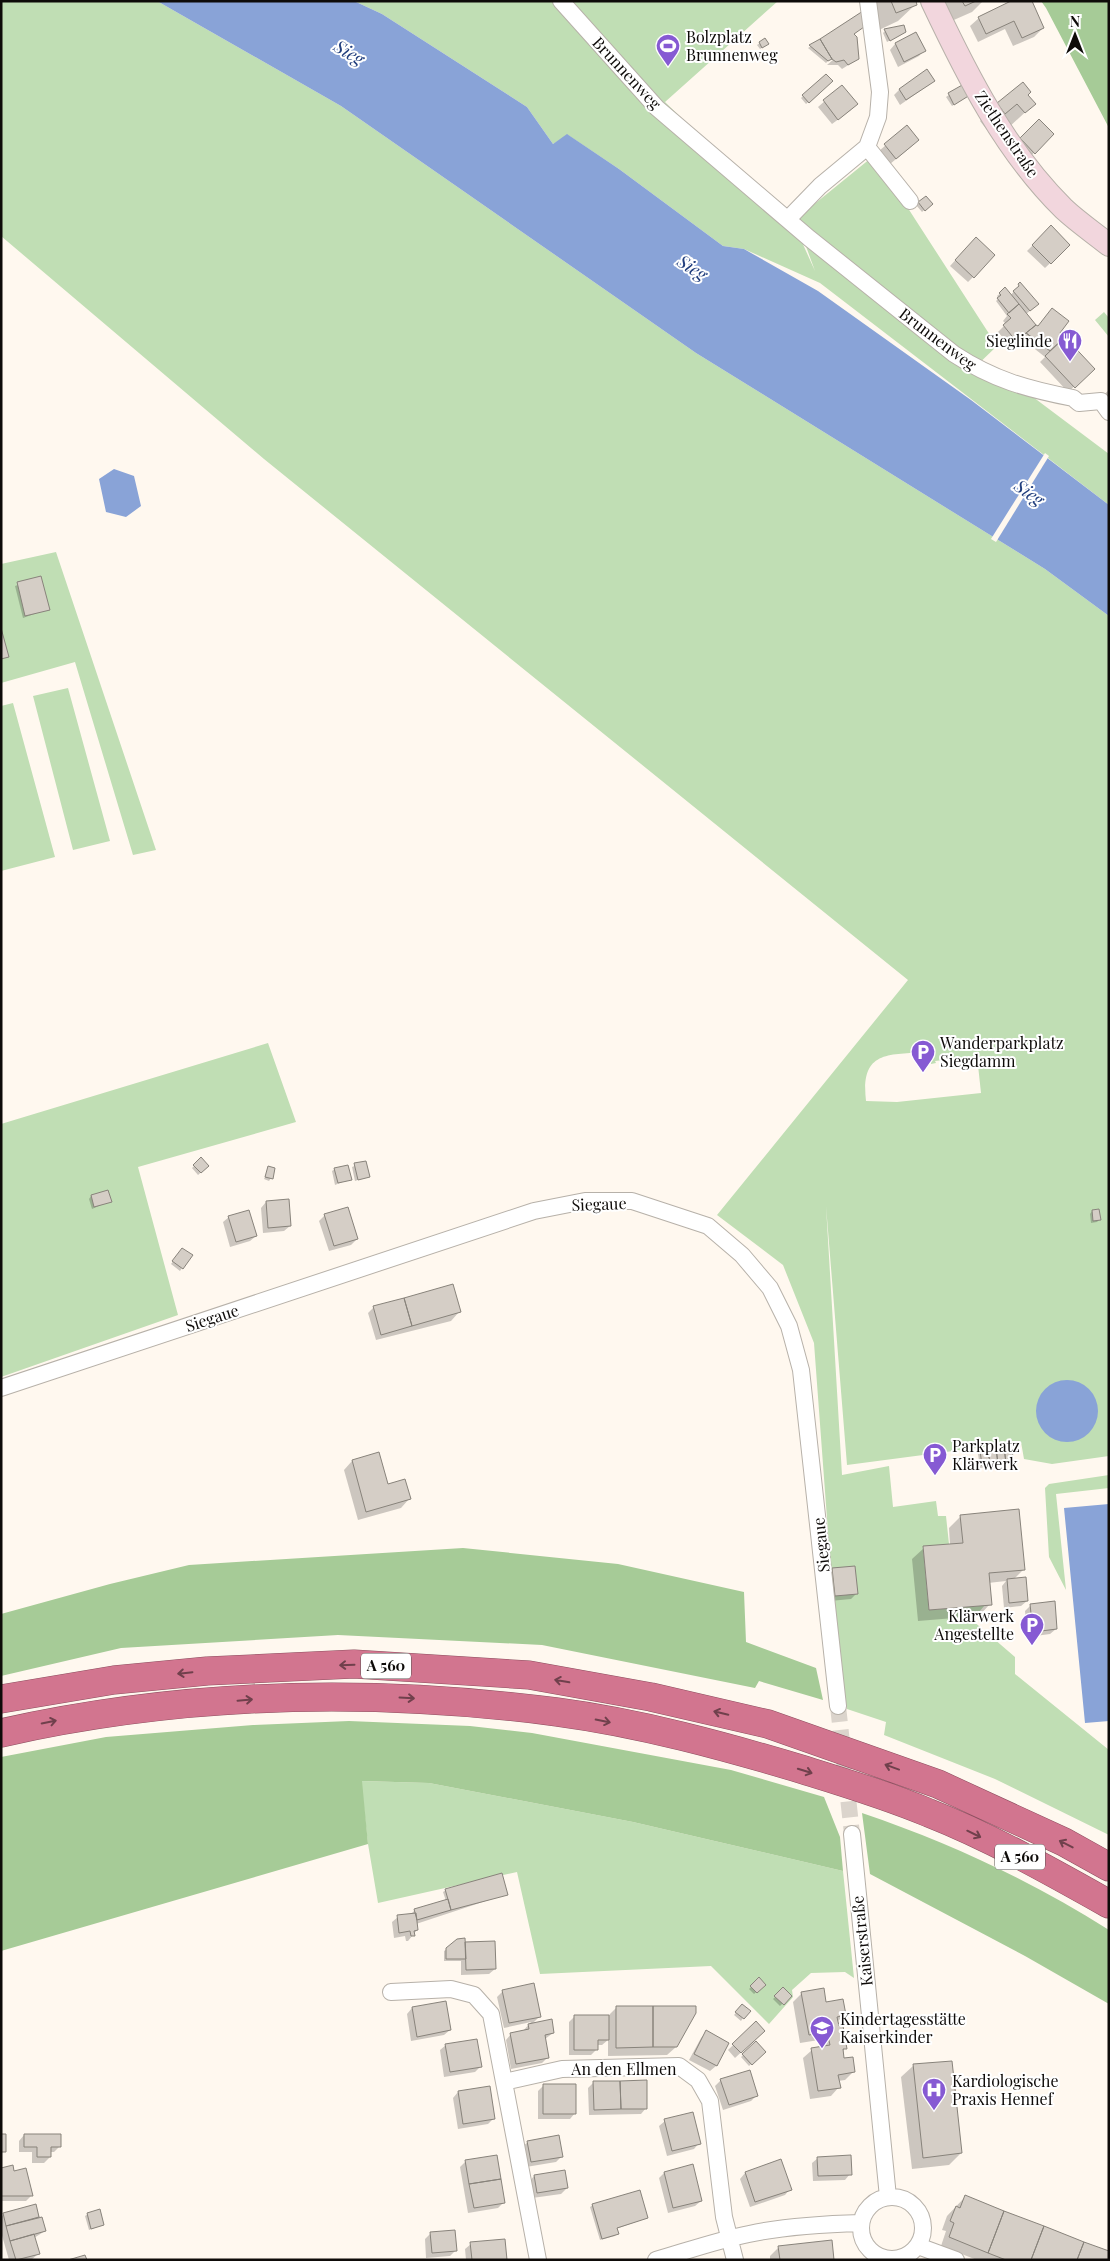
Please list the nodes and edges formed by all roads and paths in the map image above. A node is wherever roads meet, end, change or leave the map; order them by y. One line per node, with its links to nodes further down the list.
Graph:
1 (561, 1): 6 (street, Brunnenweg)
2 (868, 1): 4 (street)
3 (932, 1): 7 (main road, Ziethenstraße)
4 (867, 147): 5 (street); 6 (street)
5 (910, 201)
6 (788, 219): 8 (street, Brunnenweg)
7 (1109, 244)
8 (1109, 412)
9 (1, 1388): 11 (street, Siegaue)
10 (1, 1700): 14 (highway, A 560, one-way to 10)
11 (838, 1706)
12 (1, 1733): 15 (highway, A 560, one-way to 15)
13 (852, 1834): 18 (street, Kaiserstraße)
14 (1109, 1867)
15 (1109, 1904)
16 (391, 1992): 17 (street)
17 (504, 2082): 20 (street, An den Ellmen); 23 (street)
18 (888, 2197): 19 (street); 21 (street)
19 (861, 2223): 20 (street); 22 (street)
20 (729, 2239): 24 (street); 25 (street, An den Ellmen)
21 (918, 2246): 22 (street); 26 (street)
22 (898, 2259)
23 (538, 2260)
24 (656, 2260)
25 (735, 2260)
26 (956, 2260)

